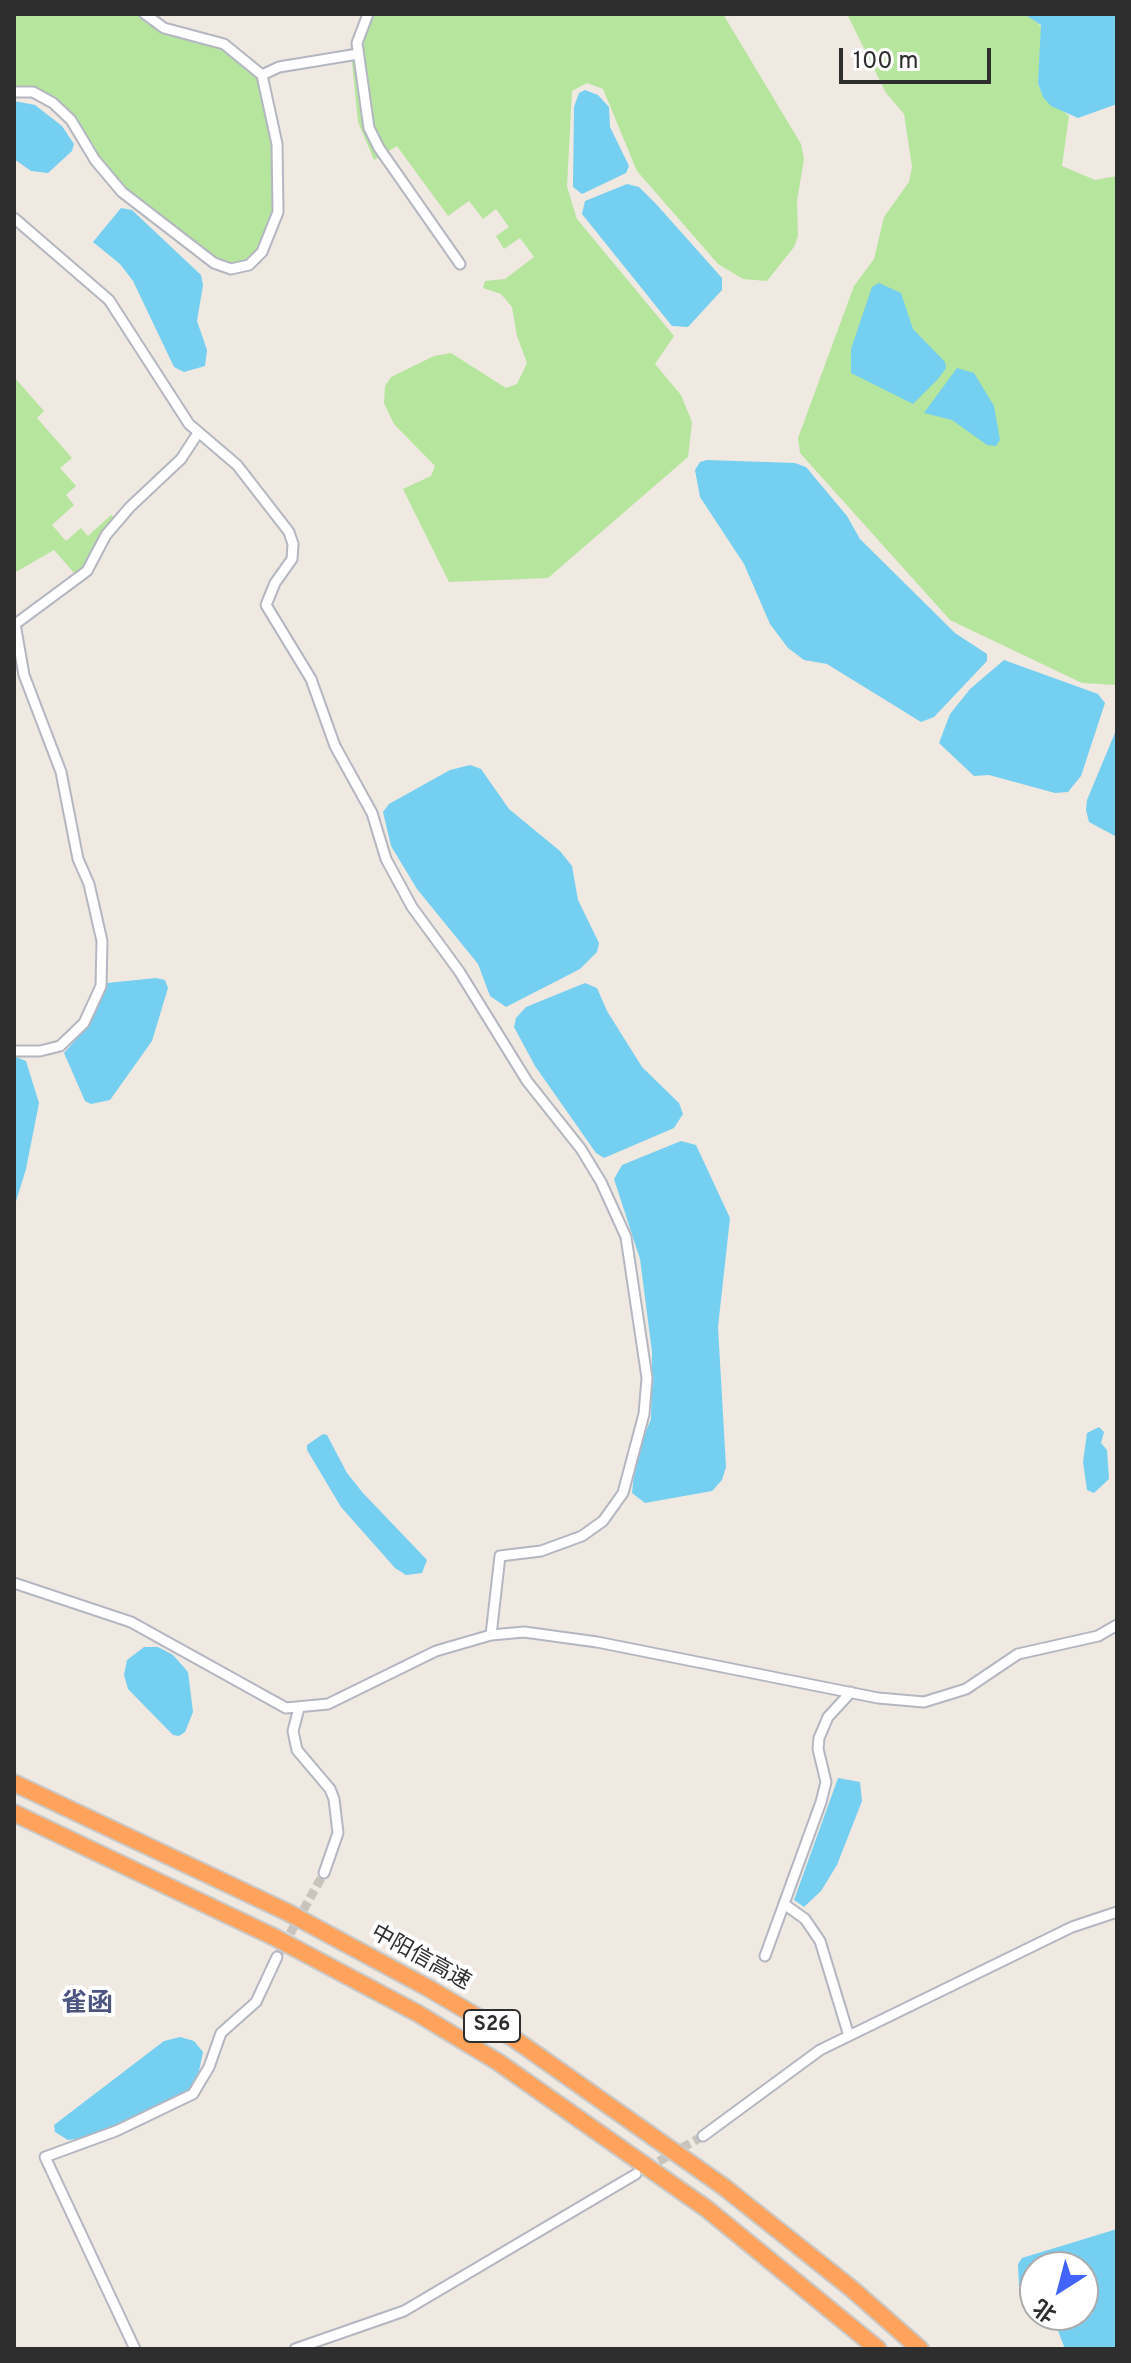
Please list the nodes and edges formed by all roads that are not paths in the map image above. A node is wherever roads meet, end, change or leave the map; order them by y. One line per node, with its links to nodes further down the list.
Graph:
1 (145, 14): 4 (street)
2 (368, 14): 3 (street)
3 (358, 54): 4 (street); 7 (street)
4 (262, 75): 5 (street)
5 (14, 92)
6 (14, 218): 8 (street)
7 (460, 264)
8 (198, 433): 9 (street); 13 (street)
9 (15, 624): 10 (street)
10 (14, 1051)
11 (14, 1583): 15 (street)
12 (1117, 1625): 14 (street)
13 (491, 1635): 14 (street); 15 (street)
14 (851, 1692): 19 (street)
15 (299, 1708): 18 (street)
16 (14, 1783): 29 (highway, 中阳信高速 / S26)
17 (14, 1813): 28 (highway, S26)
18 (324, 1873)
19 (784, 1904): 21 (street); 23 (street)
20 (1117, 1912): 23 (street)
21 (765, 1956)
22 (277, 1957): 26 (street)
23 (849, 2036): 24 (street)
24 (703, 2136)
25 (636, 2174): 27 (street)
26 (135, 2349)
27 (295, 2349)
28 (878, 2349)
29 (920, 2349)

